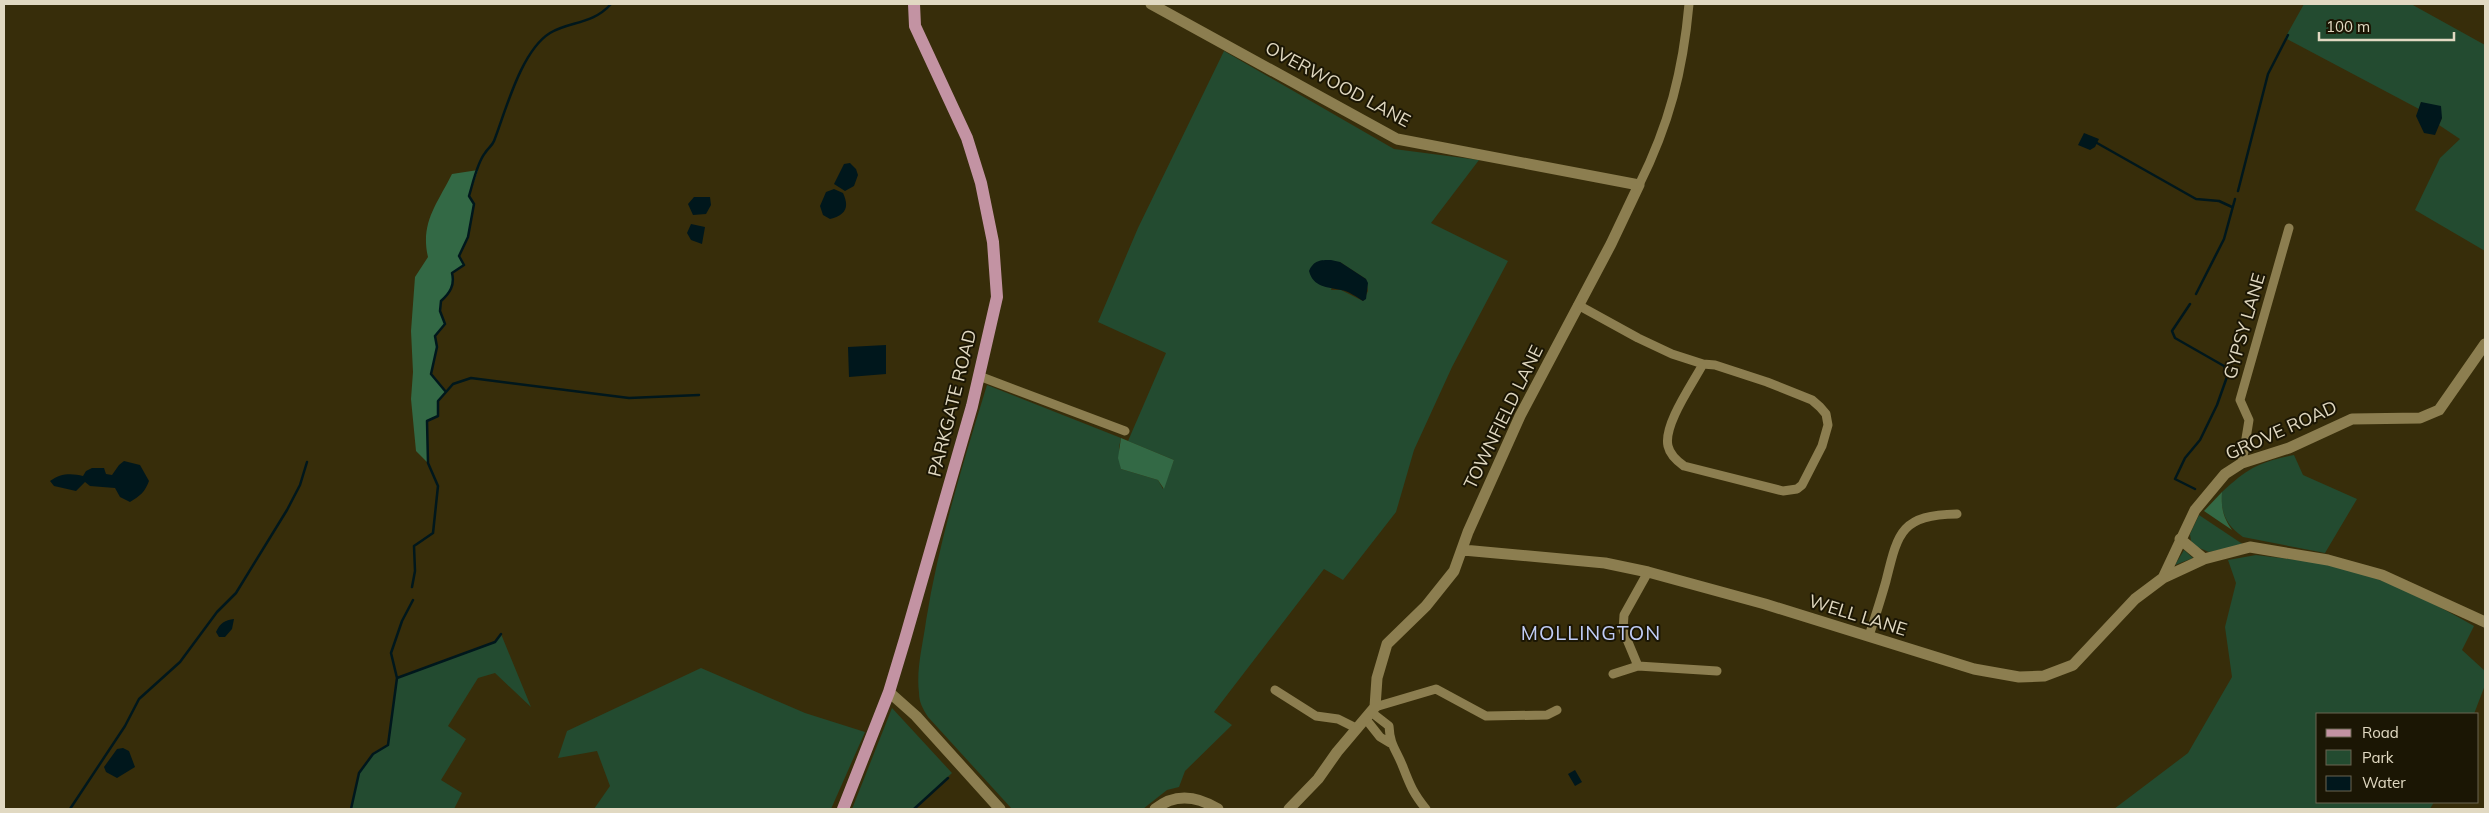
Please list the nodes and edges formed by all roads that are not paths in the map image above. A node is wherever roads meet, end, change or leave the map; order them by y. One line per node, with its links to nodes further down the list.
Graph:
1 (914, 4): 9 (main road, PARKGATE ROAD)
2 (1151, 4): 4 (street, OVERWOOD LANE)
3 (1689, 4): 4 (street, TOWNFIELD LANE)
4 (1639, 185): 6 (street, TOWNFIELD LANE)
5 (2289, 228): 11 (street, GYPSY LANE)
6 (1578, 305): 8 (street); 14 (street, TOWNFIELD LANE)
7 (2485, 344): 11 (street, GROVE ROAD)
8 (1703, 364): 8 (street)
9 (979, 376): 10 (street); 24 (main road, PARKGATE ROAD)
10 (1125, 431)
11 (2242, 463): 13 (street, GROVE ROAD)
12 (1957, 514): 19 (street)
13 (2180, 539): 15 (street); 17 (street, GROVE ROAD)
14 (1463, 550): 16 (street, WELL LANE); 26 (street, TOWNFIELD LANE)
15 (2204, 559): 17 (street, WELL LANE); 18 (street, WELL LANE)
16 (1648, 572): 19 (street, WELL LANE); 20 (street)
17 (2163, 578): 19 (street, WELL LANE)
18 (2485, 622)
19 (1868, 636)
20 (1638, 666): 21 (street); 22 (street)
21 (1718, 670)
22 (1613, 674)
23 (1275, 690): 27 (street)
24 (889, 692): 29 (main road, PARKGATE ROAD); 30 (street)
25 (1557, 710): 26 (street)
26 (1370, 712): 27 (street); 28 (street); 28 (street)
27 (1356, 728): 33 (street)
28 (1390, 743): 34 (street)
29 (843, 809)
30 (1000, 809)
31 (1155, 809): 32 (street)
32 (1218, 809)
33 (1289, 809)
34 (1426, 809)

